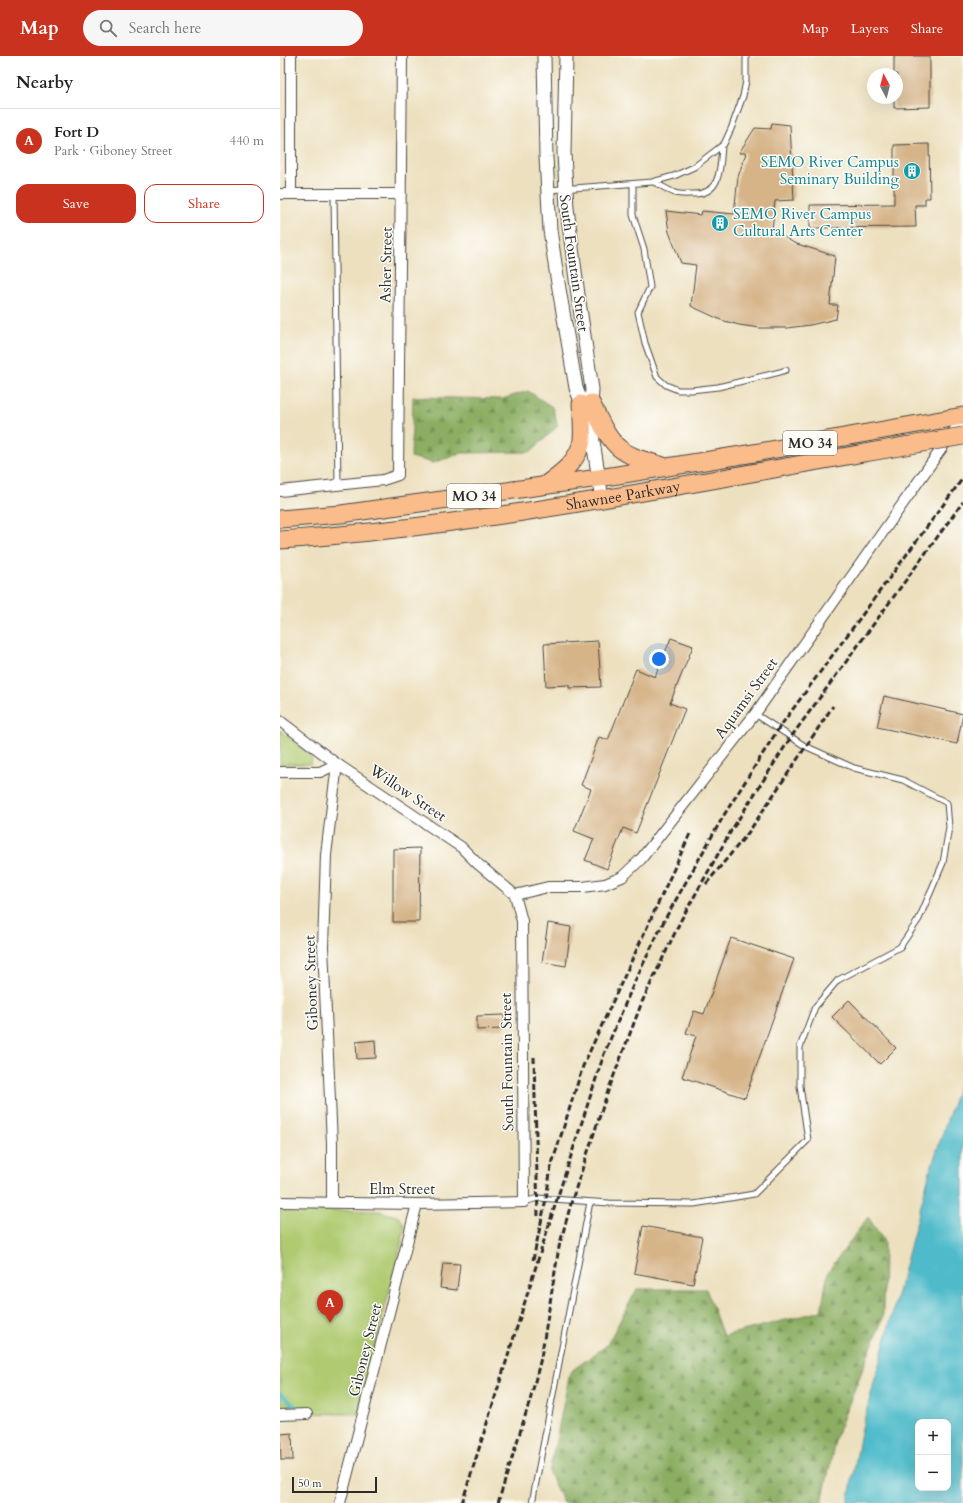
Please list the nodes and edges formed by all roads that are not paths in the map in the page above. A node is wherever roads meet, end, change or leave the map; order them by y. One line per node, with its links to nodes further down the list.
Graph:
1 (291, 56): 12 (street)
2 (402, 56): 14 (street, Asher Street)
3 (544, 56): 10 (street, South Fountain Street)
4 (566, 56): 9 (street, South Fountain Street)
5 (746, 56): 6 (lane)
6 (722, 146): 7 (lane); 7 (lane)
7 (652, 182): 8 (lane)
8 (633, 184): 9 (lane); 15 (lane)
9 (566, 189): 10 (lane); 16 (street, South Fountain Street)
10 (548, 190): 16 (street, South Fountain Street)
11 (280, 194): 12 (street)
12 (291, 194): 13 (street)
13 (334, 194): 14 (street); 21 (lane)
14 (401, 194): 21 (street, Asher Street)
15 (786, 370)
16 (586, 404): 19 (highway); 20 (street, South Fountain Street); 22 (highway)
17 (963, 417): 19 (highway, Shawnee Parkway / MO 34); 27 (street, Aquamsi Street)
18 (963, 436): 24 (highway, Shawnee Parkway / MO 34, bridge)
19 (667, 467): 20 (highway, Shawnee Parkway / MO 34)
20 (599, 478): 22 (highway, Shawnee Parkway / MO 34); 24 (street, South Fountain Street)
21 (338, 485): 23 (street)
22 (542, 486): 25 (highway, Shawnee Parkway / MO 34)
23 (280, 491)
24 (602, 499): 26 (highway, Shawnee Parkway / MO 34)
25 (280, 519)
26 (280, 540)
27 (755, 714): 31 (street, Aquamsi Street); 35 (lane)
28 (280, 721): 29 (street, Willow Street)
29 (337, 764): 30 (street); 31 (street, Willow Street); 33 (street, Giboney Street)
30 (280, 772)
31 (515, 895): 34 (street, South Fountain Street)
32 (280, 1202): 33 (street, Elm Street)
33 (332, 1202): 36 (street, Elm Street)
34 (524, 1202): 35 (lane); 36 (street, Elm Street)
35 (590, 1202): 40 (lane)
36 (418, 1204): 39 (street, Giboney Street)
37 (307, 1414): 38 (street)
38 (280, 1415)
39 (340, 1503)
40 (532, 1503)

